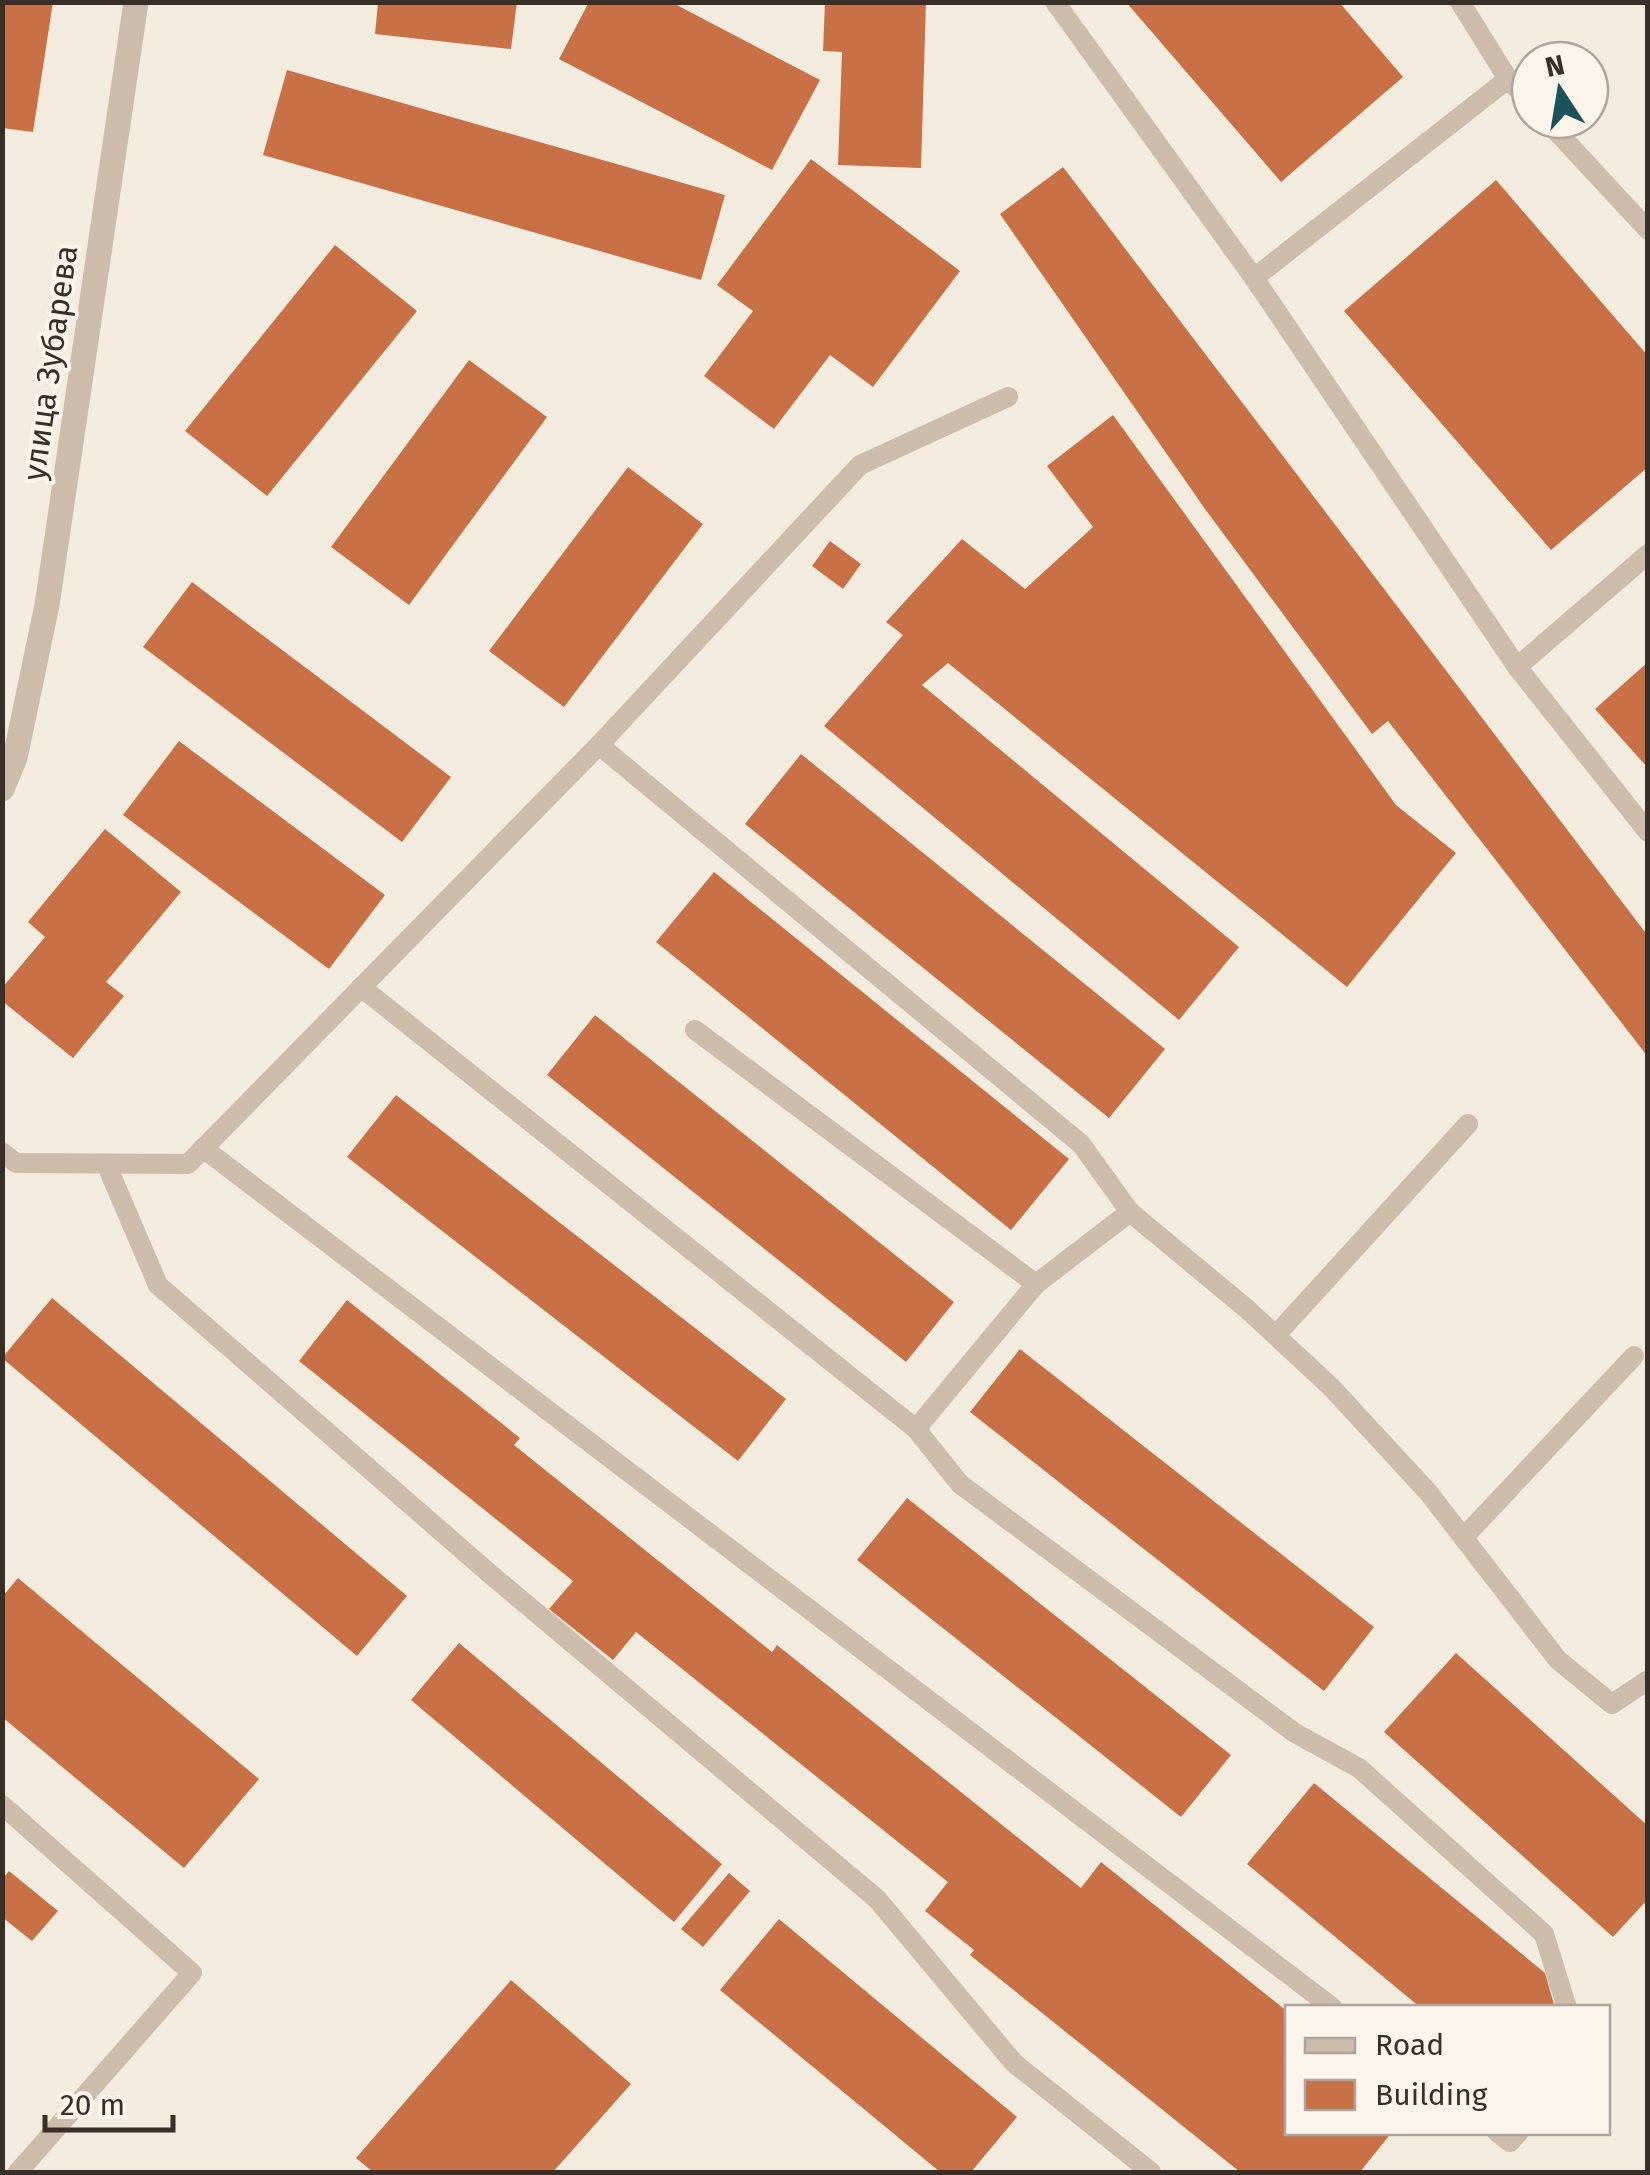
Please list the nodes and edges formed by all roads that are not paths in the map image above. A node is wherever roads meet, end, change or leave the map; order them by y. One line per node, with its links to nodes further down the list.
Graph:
1 (136, 2): 12 (street, улица Зубарева)
2 (1055, 2): 7 (lane)
3 (1460, 2): 4 (lane)
4 (1508, 78): 7 (lane)
5 (1565, 140): 6 (lane)
6 (1648, 230)
7 (1254, 278): 10 (lane)
8 (1008, 397): 11 (lane)
9 (1648, 554): 10 (lane)
10 (1518, 667): 13 (lane)
11 (600, 745): 14 (lane); 20 (lane)
12 (2, 789)
13 (1648, 832)
14 (361, 988): 17 (lane); 24 (lane)
15 (694, 1030): 21 (lane)
16 (1468, 1124): 22 (lane)
17 (203, 1148): 18 (lane); 28 (lane)
18 (2, 1152)
19 (110, 1173): 31 (lane)
20 (1130, 1212): 21 (lane); 22 (lane)
21 (1036, 1284): 24 (lane)
22 (1276, 1335): 25 (lane)
23 (1634, 1356): 25 (lane)
24 (916, 1428): 29 (lane)
25 (1464, 1537): 26 (lane)
26 (1648, 1680)
27 (2, 1805): 30 (lane)
28 (1329, 2005)
29 (1566, 2005)
30 (18, 2172)
31 (1151, 2172)

